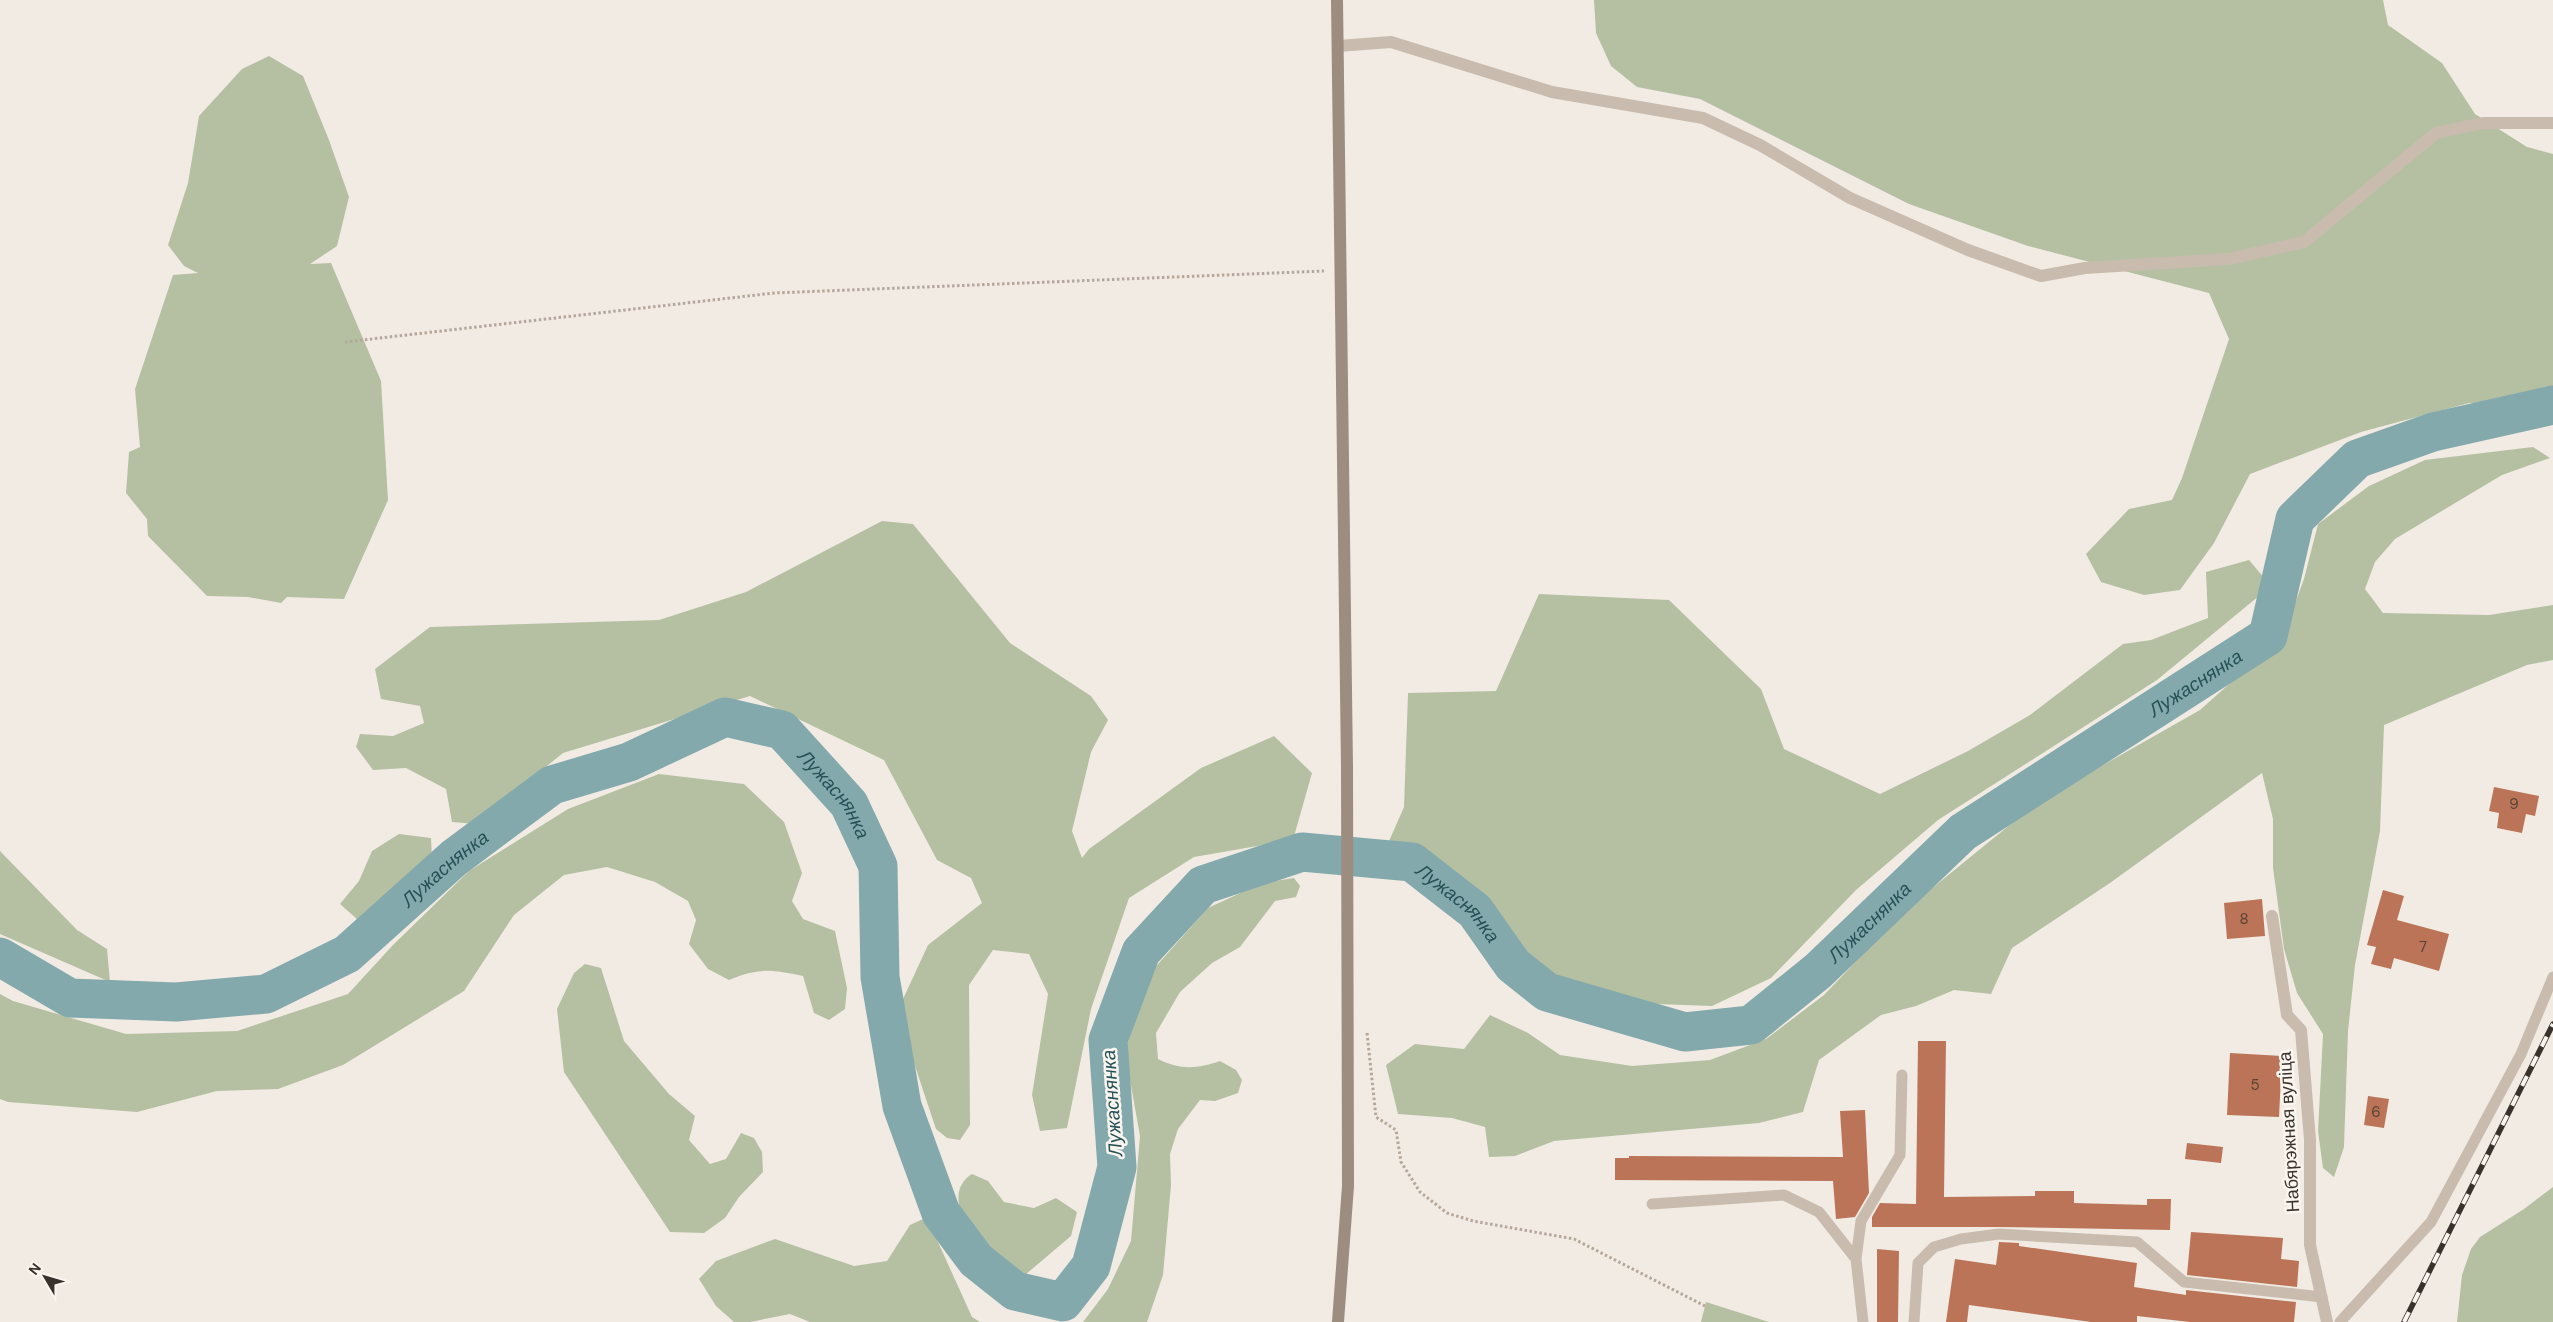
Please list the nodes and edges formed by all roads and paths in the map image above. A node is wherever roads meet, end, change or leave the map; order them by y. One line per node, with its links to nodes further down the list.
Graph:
1 (1337, 0): 2 (main road)
2 (1338, 46): 3 (street); 4 (main road)
3 (2553, 123)
4 (1339, 270): 5 (path); 14 (main road)
5 (346, 342)
6 (2272, 916): 12 (street, Набярэжная вуліца)
7 (2553, 977): 18 (lane)
8 (1366, 1032): 13 (path)
9 (1902, 1075): 11 (lane)
10 (1652, 1204): 11 (lane)
11 (1856, 1259): 15 (lane)
12 (2322, 1297): 16 (lane); 17 (street, Набярэжная вуліца)
13 (1705, 1306)
14 (1338, 1322)
15 (1863, 1322)
16 (1914, 1322)
17 (2327, 1322)
18 (2340, 1322)

